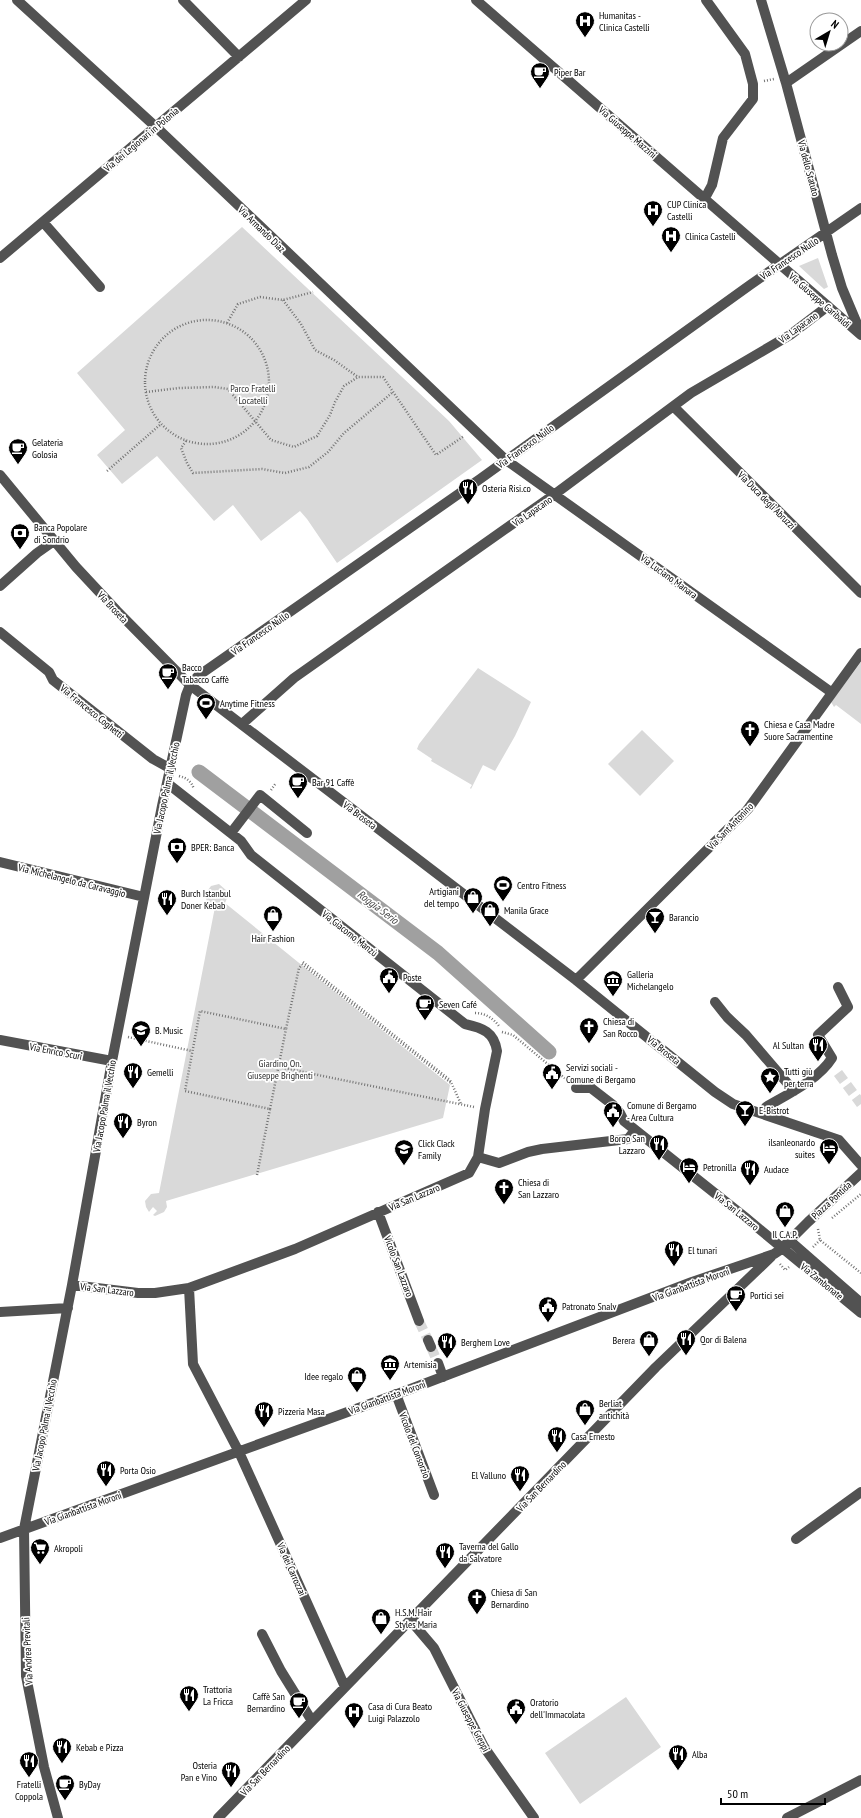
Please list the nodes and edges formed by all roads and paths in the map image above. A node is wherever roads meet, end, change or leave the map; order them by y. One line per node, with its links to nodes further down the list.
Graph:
1 (18, 0): 11 (street, Via Armando Diaz)
2 (183, 0): 8 (street)
3 (306, 0): 8 (street, Via dei Legionari in Polonia)
4 (476, 0): 12 (street, Via Giuseppe Mazzini)
5 (706, 0): 10 (street)
6 (761, 0): 9 (street, Via dello Statuto)
7 (861, 31): 9 (street)
8 (240, 56): 11 (street, Via dei Legionari in Polonia)
9 (785, 80): 10 (path); 15 (street, Via dello Statuto)
10 (753, 84): 12 (street)
11 (156, 127): 14 (street, Via dei Legionari in Polonia); 32 (street, Via Armando Diaz)
12 (705, 198): 17 (street, Via Giuseppe Mazzini)
13 (861, 208): 15 (street, Via Francesco Nullo)
14 (44, 222): 16 (street, Via dei Legionari in Polonia); 18 (street)
15 (827, 232): 17 (street, Via Francesco Nullo); 23 (street, Via dello Statuto)
16 (0, 258)
17 (779, 265): 21 (street, Via Giuseppe Garibaldi); 32 (street, Via Francesco Nullo)
18 (100, 287)
19 (311, 293): 20 (path)
20 (283, 300): 22 (path); 24 (path)
21 (828, 306): 23 (street, Via Giuseppe Garibaldi); 27 (street, Via Lapacano)
22 (227, 323): 25 (path); 28 (path)
23 (861, 335)
24 (358, 376): 26 (path); 28 (path)
25 (146, 392): 28 (path); 29 (path)
26 (393, 392): 30 (path); 31 (path)
27 (674, 408): 35 (street, Via Lapacano); 38 (street, Via Duca degli Abruzzi)
28 (255, 423): 31 (path)
29 (161, 424): 31 (path); 33 (path)
30 (470, 438)
31 (186, 441)
32 (506, 460): 35 (street, Via Luciano Manara); 41 (street, Via Francesco Nullo)
33 (107, 471)
34 (0, 475): 36 (street, Via Broseta)
35 (555, 494): 42 (street, Via Luciano Manara); 43 (street, Via Lapacano)
36 (54, 541): 37 (street); 41 (street, Via Broseta)
37 (0, 586)
38 (861, 593)
39 (0, 632): 44 (street, Via Francesco Coghetti)
40 (861, 653): 42 (street, Via Sant'Antonino)
41 (190, 685): 43 (street, Via Broseta); 44 (street, Via Jacopo Palma il Vecchio)
42 (831, 692): 50 (street, Via Sant'Antonino)
43 (242, 724): 50 (street, Via Broseta)
44 (170, 769): 45 (street, Via Jacopo Palma il Vecchio)
45 (167, 784): 46 (street, Via Giacomo Manzù); 49 (street, Via Jacopo Palma il Vecchio)
46 (231, 833): 47 (street); 64 (street, Via Giacomo Manzù)
47 (307, 833)
48 (0, 862): 49 (street, Via Michelangelo da Caravaggio)
49 (144, 897): 55 (street, Via Jacopo Palma il Vecchio)
50 (576, 980): 65 (street, Via Broseta)
51 (838, 987): 61 (street)
52 (715, 1002): 61 (street)
53 (286, 1029): 57 (path); 59 (path); 62 (path)
54 (501, 1032): 60 (path)
55 (117, 1035): 57 (path); 58 (street, Via Jacopo Palma il Vecchio)
56 (0, 1040): 58 (street, Via Enrico Scuri)
57 (192, 1051): 63 (path)
58 (112, 1061): 78 (street, Via Jacopo Palma il Vecchio)
59 (279, 1068): 62 (path); 63 (path)
60 (574, 1086): 66 (street, Via San Lazzaro)
61 (792, 1088): 65 (street)
62 (461, 1104): 64 (path)
63 (270, 1109): 70 (path)
64 (485, 1109): 67 (street, Via Giacomo Manzù)
65 (760, 1113): 68 (street)
66 (635, 1130): 67 (street); 76 (street, Via San Lazzaro)
67 (478, 1157): 72 (street, Via San Lazzaro)
68 (861, 1165)
69 (861, 1173): 75 (street, Piazza Pontida)
70 (257, 1175)
71 (861, 1194): 73 (path)
72 (378, 1212): 79 (street, Via San Lazzaro); 84 (street, Vicolo San Lazzaro)
73 (830, 1219)
74 (824, 1224): 77 (path)
75 (790, 1240): 76 (street, Via San Bernardino); 80 (street, Via Zambonate)
76 (778, 1251): 83 (street, Via Zambonate); 86 (street, Via Gianbattista Moroni); 94 (street, Via San Bernardino)
77 (861, 1273)
78 (72, 1285): 79 (street, Via San Lazzaro); 81 (street, Via Jacopo Palma il Vecchio)
79 (189, 1288): 88 (street)
80 (861, 1303)
81 (68, 1308): 82 (street); 91 (street, Via Jacopo Palma il Vecchio)
82 (0, 1312)
83 (861, 1313)
84 (419, 1321)
85 (438, 1363): 86 (street)
86 (443, 1377): 87 (street, Via Gianbattista Moroni)
87 (396, 1394): 88 (street, Via Gianbattista Moroni); 90 (street, Vicolo del Consorzio)
88 (239, 1452): 91 (street, Via Gianbattista Moroni); 96 (street, Via dei Carrozzai)
89 (861, 1492): 93 (street)
90 (434, 1496)
91 (24, 1529): 92 (street, Via Gianbattista Moroni); 99 (street, Via Andrea Previtali)
92 (0, 1538)
93 (796, 1539)
94 (411, 1621): 96 (street, Via San Bernardino); 101 (street, Via Giuseppe Greppi)
95 (262, 1634): 97 (street)
96 (345, 1687): 97 (street, Via San Bernardino)
97 (312, 1721): 100 (street, Via San Bernardino)
98 (861, 1780): 102 (street)
99 (58, 1818)
100 (218, 1818)
101 (534, 1818)
102 (787, 1818)

